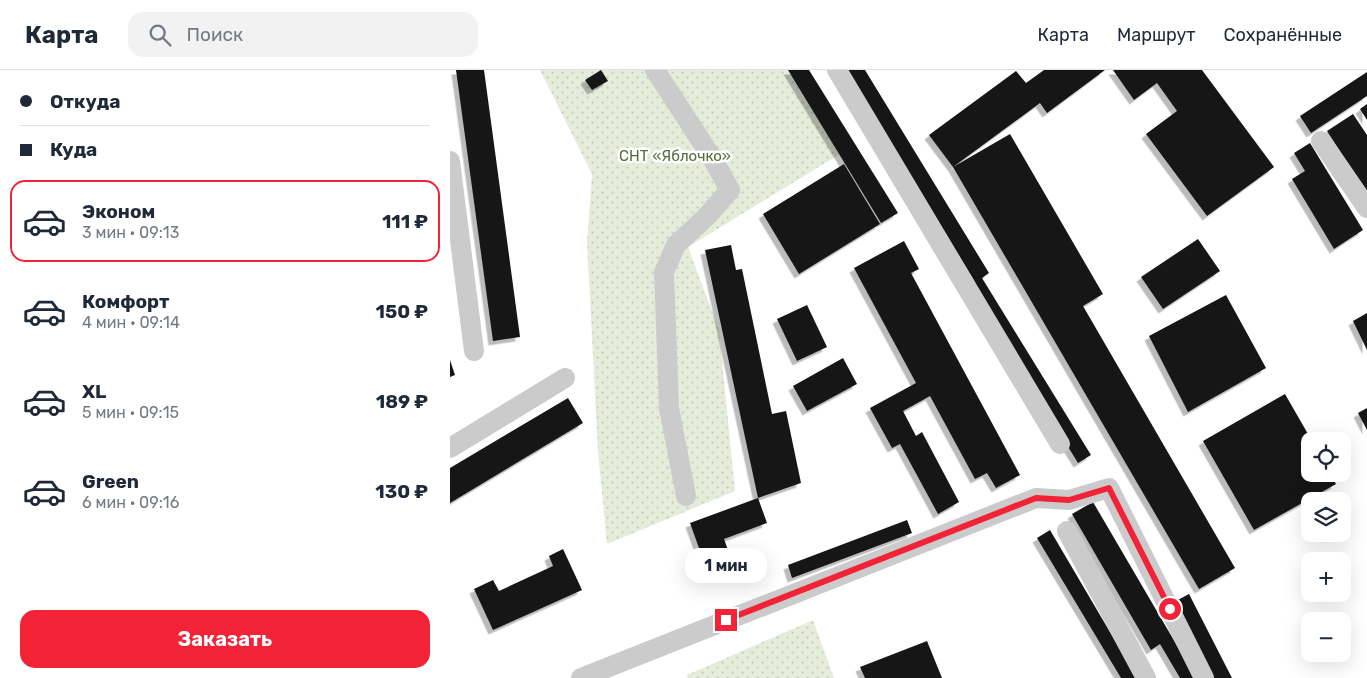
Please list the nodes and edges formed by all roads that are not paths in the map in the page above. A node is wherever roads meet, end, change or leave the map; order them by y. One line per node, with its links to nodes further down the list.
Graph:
1 (655, 70): 10 (lane)
2 (838, 70): 8 (lane)
3 (1321, 141): 5 (lane)
4 (450, 161): 6 (lane)
5 (1367, 208)
6 (474, 351)
7 (566, 378): 9 (lane)
8 (1060, 444)
9 (450, 448)
10 (686, 496)
11 (1067, 531): 13 (lane)
12 (581, 678): 14 (lane)
13 (1146, 678)
14 (1204, 678)

